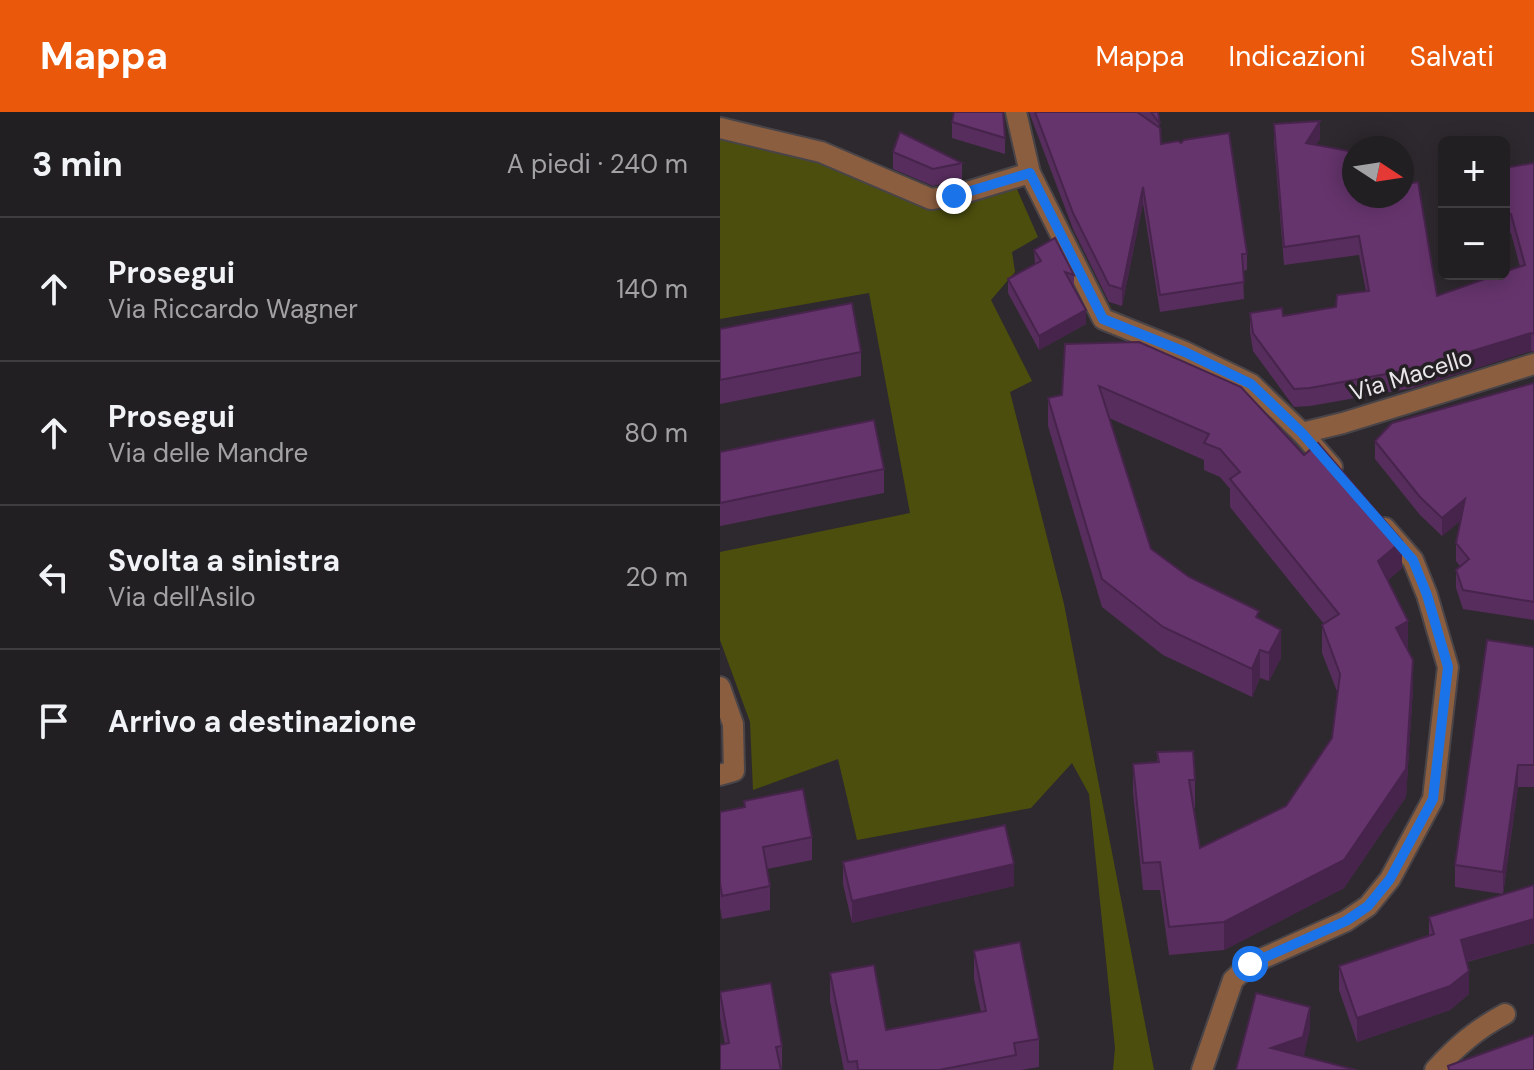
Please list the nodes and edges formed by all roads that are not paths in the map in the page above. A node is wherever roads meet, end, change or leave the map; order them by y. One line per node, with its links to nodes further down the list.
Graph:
1 (1016, 112): 3 (street)
2 (720, 128): 3 (street)
3 (1030, 173): 5 (street)
4 (1534, 364): 5 (street, Via Macello)
5 (1302, 433): 6 (street)
6 (1343, 479)
7 (1373, 514): 11 (street)
8 (720, 687): 9 (street)
9 (720, 775)
10 (1505, 1014): 12 (street)
11 (1202, 1070)
12 (1435, 1070)

